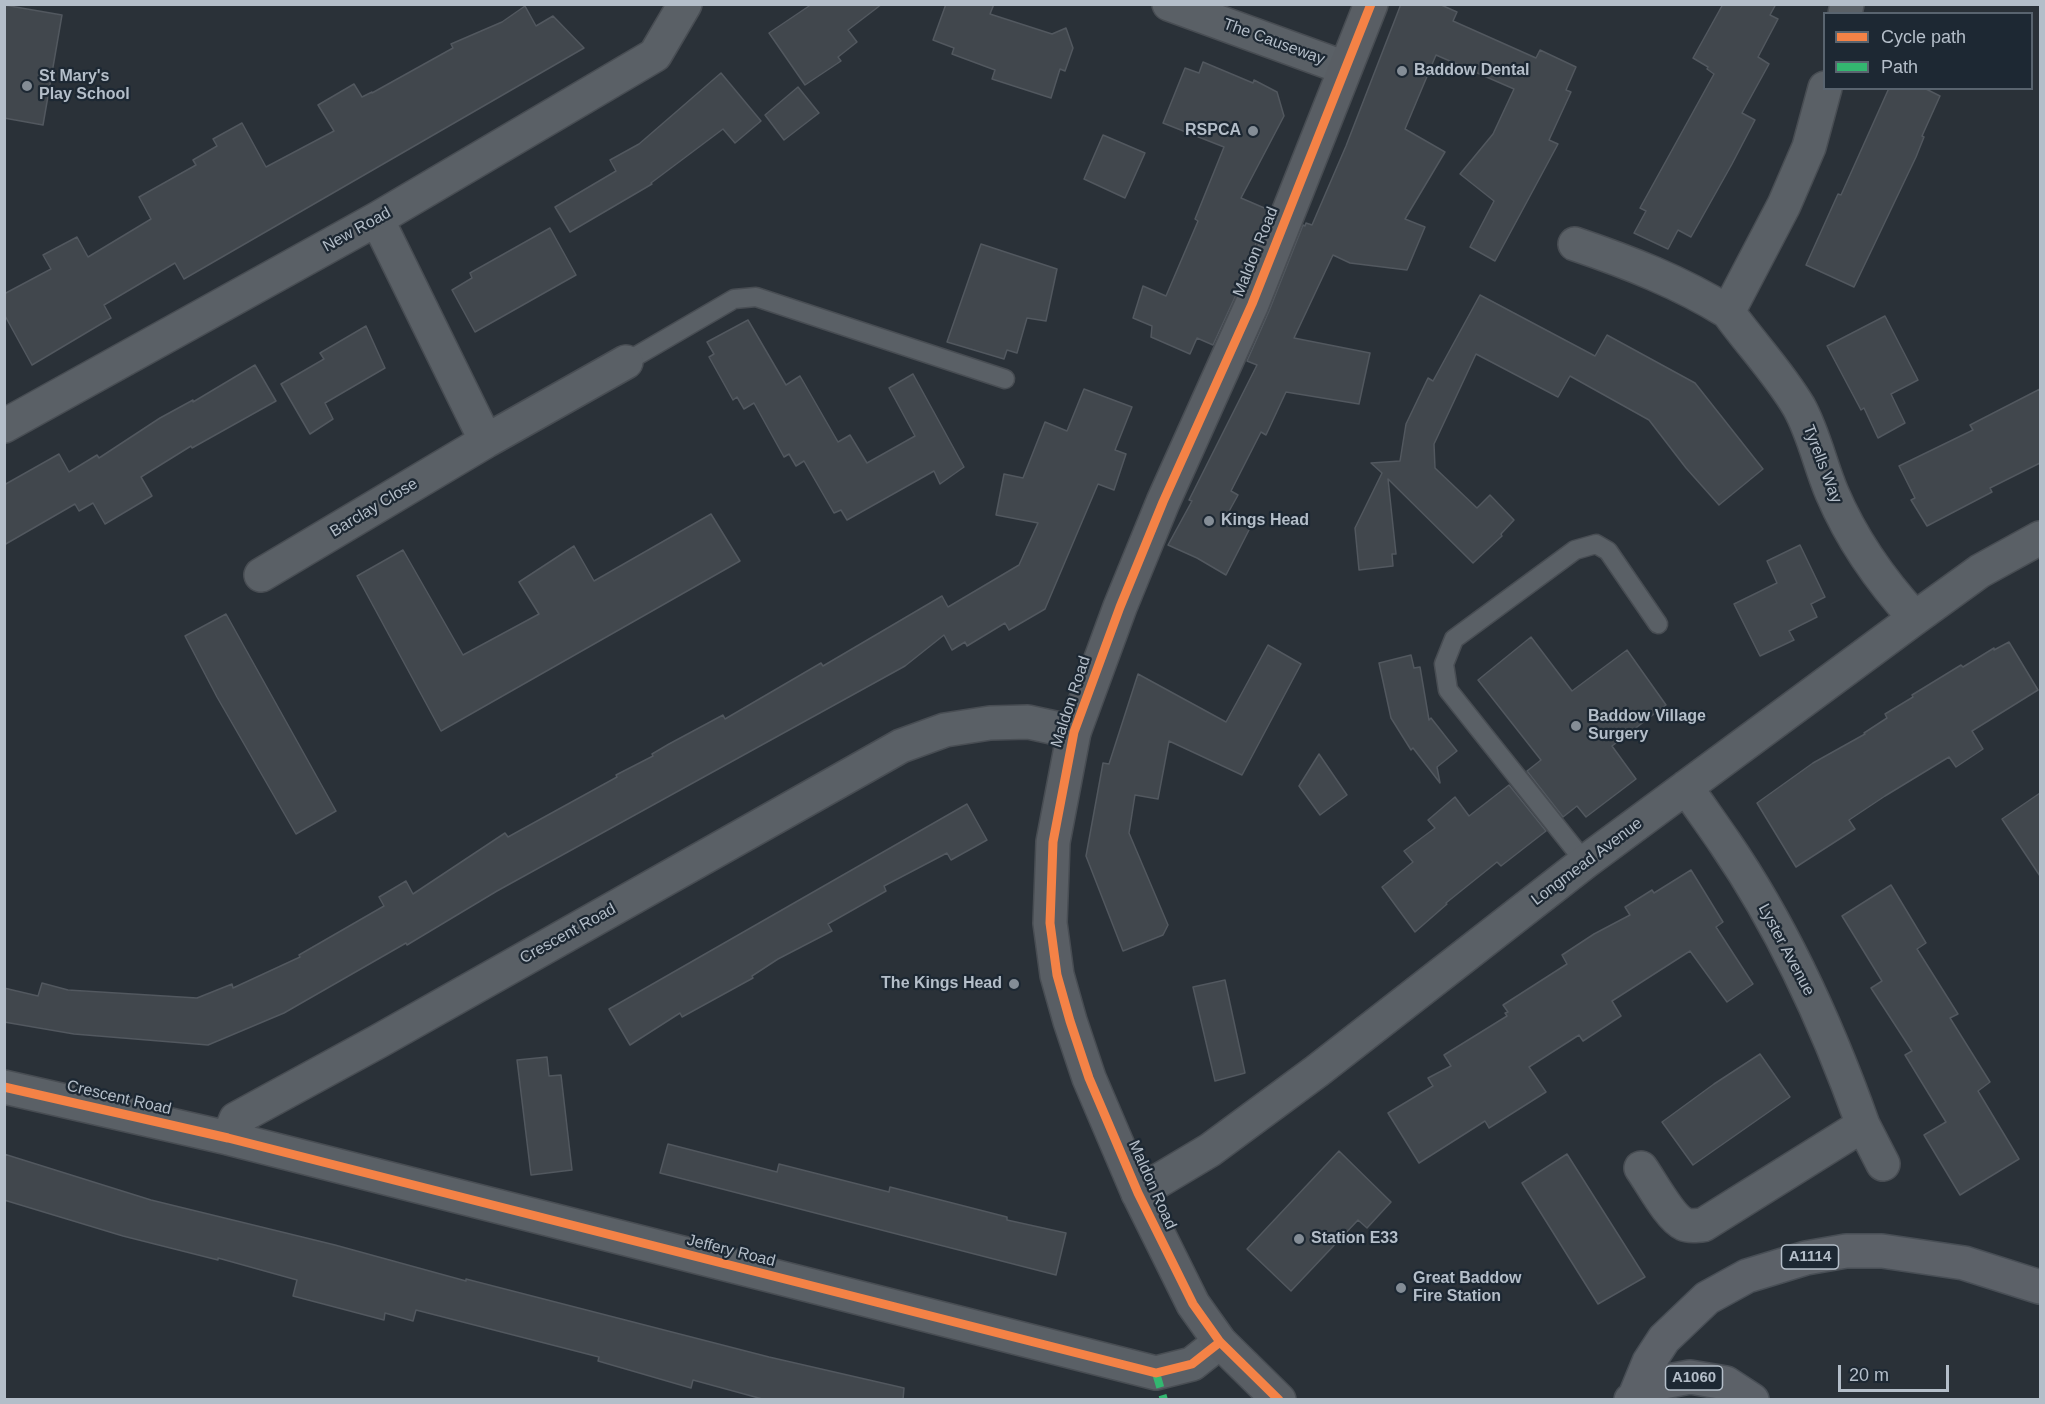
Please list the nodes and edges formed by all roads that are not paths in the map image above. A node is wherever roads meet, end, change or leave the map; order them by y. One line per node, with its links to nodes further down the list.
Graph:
1 (685, 4): 6 (street, New Road)
2 (1169, 4): 4 (street, The Causeway)
3 (1371, 4): 4 (street, Maldon Road)
4 (1344, 68): 17 (street, Maldon Road)
5 (1824, 90): 8 (street)
6 (377, 219): 11 (street, New Road); 12 (street)
7 (1575, 244): 8 (street, Tyrells Way)
8 (1728, 312): 15 (street, Tyrells Way)
9 (626, 362): 10 (lane); 12 (street, Barclay Close)
10 (1005, 379)
11 (4, 426)
12 (486, 441): 14 (street, Barclay Close)
13 (2040, 538): 15 (street, Longmead Avenue)
14 (261, 575)
15 (1914, 618): 18 (street, Longmead Avenue)
16 (1658, 624): 19 (lane)
17 (1074, 732): 22 (street, Crescent Road); 25 (street, Maldon Road)
18 (1686, 787): 19 (street, Longmead Avenue); 21 (street, Lyster Avenue)
19 (1585, 862): 25 (street, Longmead Avenue)
20 (4, 1087): 22 (street, Crescent Road)
21 (1863, 1125): 23 (street, Lyster Avenue); 24 (street)
22 (228, 1138): 27 (street, Jeffery Road)
23 (1883, 1164)
24 (1641, 1168)
25 (1138, 1193): 27 (street, Maldon Road)
26 (2040, 1287): 28 (main road, A1114)
27 (1220, 1342): 29 (street, Maldon Road)
28 (1633, 1398): 30 (main road, A1060)
29 (1279, 1400)
30 (1752, 1400)

